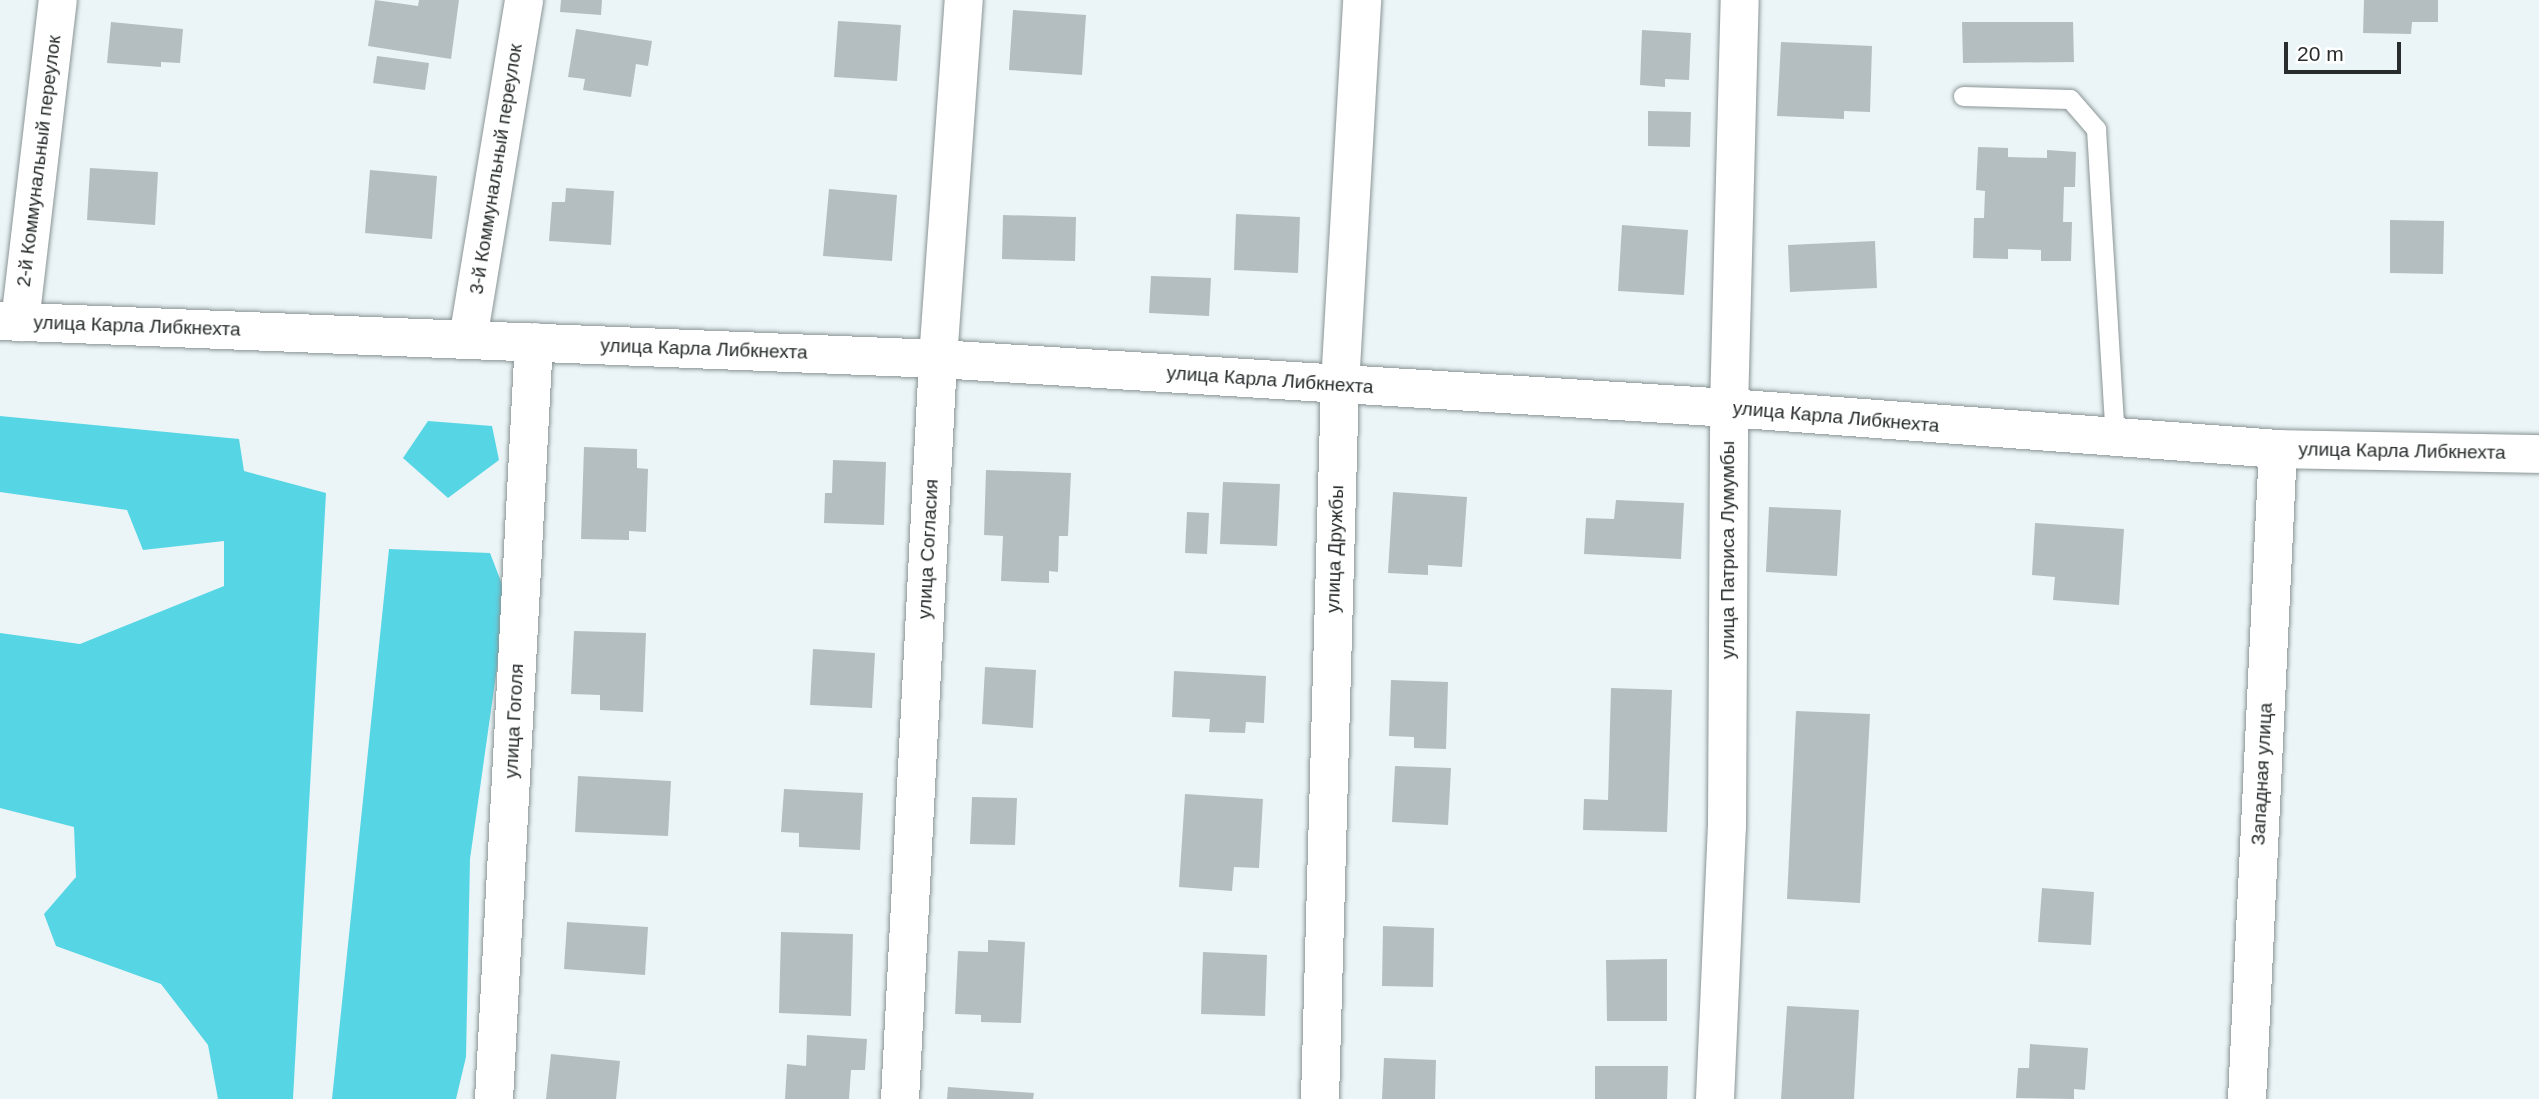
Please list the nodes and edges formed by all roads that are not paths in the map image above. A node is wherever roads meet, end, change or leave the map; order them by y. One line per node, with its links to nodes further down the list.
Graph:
1 (58, 0): 7 (street, 2-й Коммунальный переулок)
2 (524, 0): 8 (street, 3-й Коммунальный переулок)
3 (964, 0): 10 (street, улица Согласия)
4 (1362, 0): 11 (street, улица Дружбы)
5 (1740, 0): 12 (street, улица Патриса Лумумбы)
6 (1963, 96): 13 (lane)
7 (10, 321): 8 (street, улица Карла Либкнехта)
8 (468, 339): 9 (street, улица Карла Либкнехта)
9 (534, 342): 10 (street, улица Карла Либкнехта); 16 (street, улица Гоголя)
10 (938, 359): 11 (street, улица Карла Либкнехта); 17 (street, улица Согласия)
11 (1340, 385): 12 (street, улица Карла Либкнехта); 18 (street, улица Дружбы)
12 (1729, 408): 13 (street, улица Карла Либкнехта); 19 (street, улица Патриса Лумумбы)
13 (2115, 439): 14 (street, улица Карла Либкнехта)
14 (2278, 449): 15 (street, улица Карла Либкнехта); 20 (street, Западная улица)
15 (2539, 454)
16 (494, 1099)
17 (900, 1099)
18 (1320, 1099)
19 (1715, 1099)
20 (2247, 1099)

